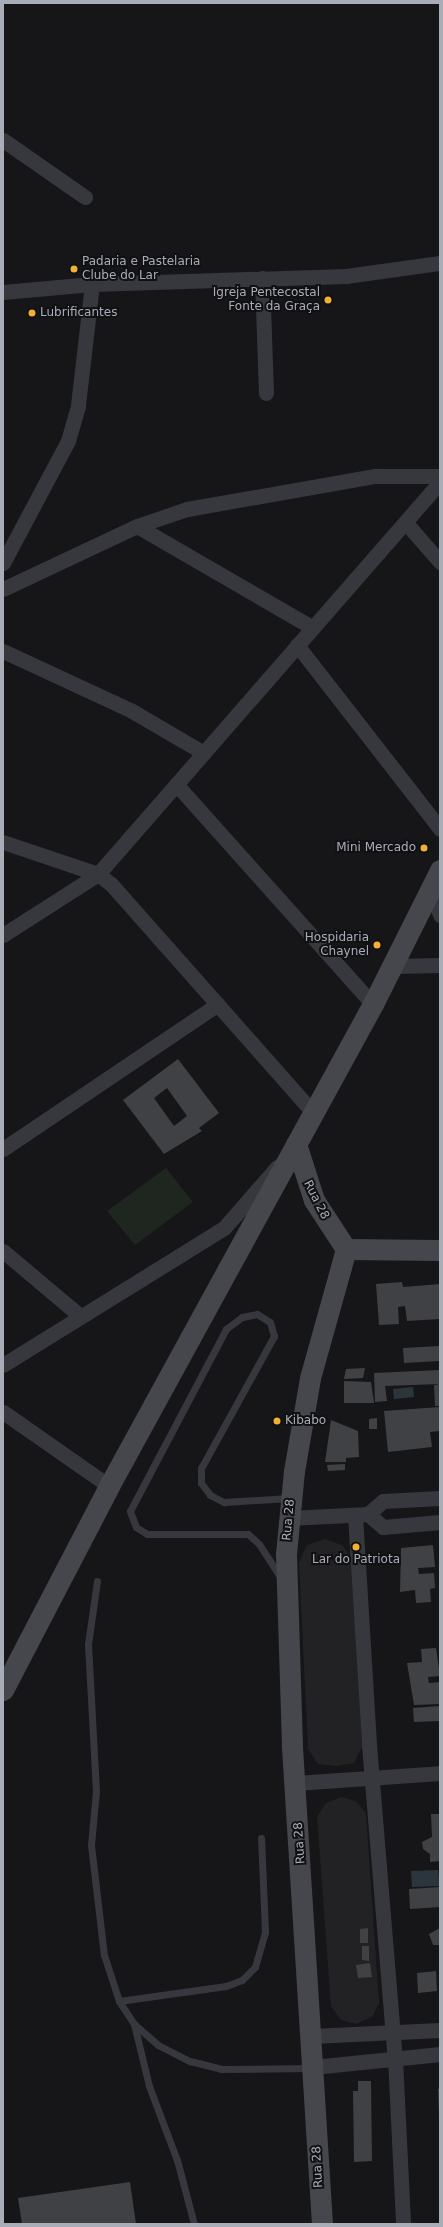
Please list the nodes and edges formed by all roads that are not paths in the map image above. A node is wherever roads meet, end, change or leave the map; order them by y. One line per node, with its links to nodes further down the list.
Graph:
1 (3, 140): 2 (street)
2 (85, 197)
3 (440, 263): 4 (street)
4 (262, 278): 5 (street); 7 (street)
5 (92, 284): 6 (street); 12 (street)
6 (3, 292)
7 (266, 393)
8 (440, 476): 11 (street)
9 (440, 482): 10 (street)
10 (406, 523): 13 (street); 15 (street)
11 (137, 526): 14 (street); 15 (street)
12 (4, 554)
13 (440, 562)
14 (3, 589)
15 (311, 626): 16 (street)
16 (297, 645): 18 (street); 20 (street)
17 (3, 651): 18 (street)
18 (204, 753): 19 (street)
19 (176, 784): 23 (street); 30 (street)
20 (440, 829)
21 (3, 842): 23 (street)
22 (440, 870): 24 (street)
23 (98, 874): 26 (street); 29 (street)
24 (431, 891): 25 (street); 28 (street)
25 (440, 915)
26 (3, 935)
27 (440, 965): 28 (street)
28 (393, 966): 30 (street)
29 (218, 1004): 31 (street); 33 (street)
30 (374, 1004): 31 (street)
31 (313, 1112): 32 (street)
32 (296, 1144): 34 (street, Rua 28); 37 (street); 41 (street)
33 (3, 1149)
34 (346, 1249): 35 (street); 43 (street, Rua 28)
35 (440, 1250)
36 (3, 1251): 37 (street)
37 (79, 1315): 38 (street)
38 (10, 1352): 39 (street)
39 (3, 1365)
40 (3, 1412): 41 (street)
41 (109, 1486): 48 (street)
42 (440, 1498): 44 (street)
43 (290, 1508): 44 (street); 47 (street, Rua 28); 47 (lane)
44 (362, 1515): 45 (street); 50 (street)
45 (440, 1522)
46 (97, 1581): 53 (lane)
47 (286, 1586): 51 (street, Rua 28)
48 (3, 1690)
49 (440, 1773): 50 (street)
50 (372, 1778): 51 (street); 56 (street)
51 (295, 1783): 57 (street, Rua 28)
52 (261, 1838): 53 (lane)
53 (119, 2001): 54 (lane)
54 (134, 2024): 60 (lane); 61 (lane)
55 (440, 2030): 56 (street)
56 (392, 2033): 57 (street); 59 (street)
57 (311, 2036): 60 (street, Rua 28)
58 (440, 2054): 59 (street)
59 (396, 2058): 60 (street); 63 (street)
60 (313, 2068): 62 (street, Rua 28)
61 (194, 2224)
62 (322, 2224)
63 (403, 2224)

